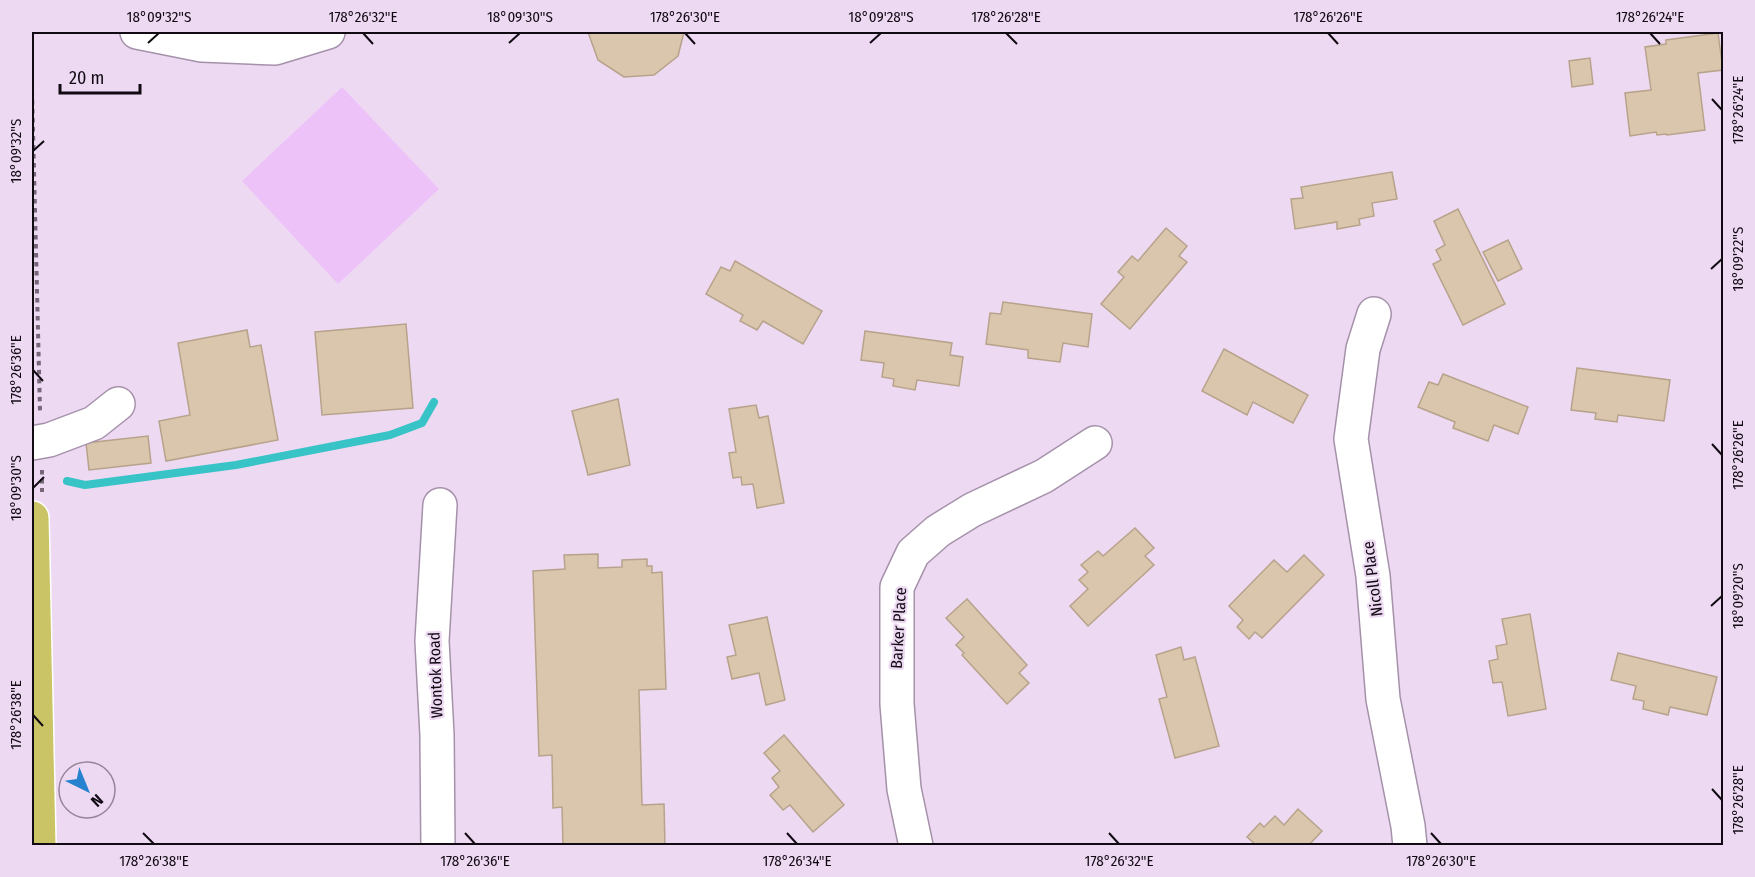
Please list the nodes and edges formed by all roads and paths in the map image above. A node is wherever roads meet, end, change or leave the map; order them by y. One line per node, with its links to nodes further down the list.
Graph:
1 (137, 32): 2 (street)
2 (328, 32)
3 (1374, 314): 12 (street, Nicoll Place)
4 (118, 404): 5 (street)
5 (32, 443)
6 (1095, 443): 11 (street, Barker Place)
7 (440, 505): 10 (street, Wontok Road)
8 (32, 518): 9 (main road)
9 (39, 846)
10 (438, 846)
11 (916, 846)
12 (1410, 846)

